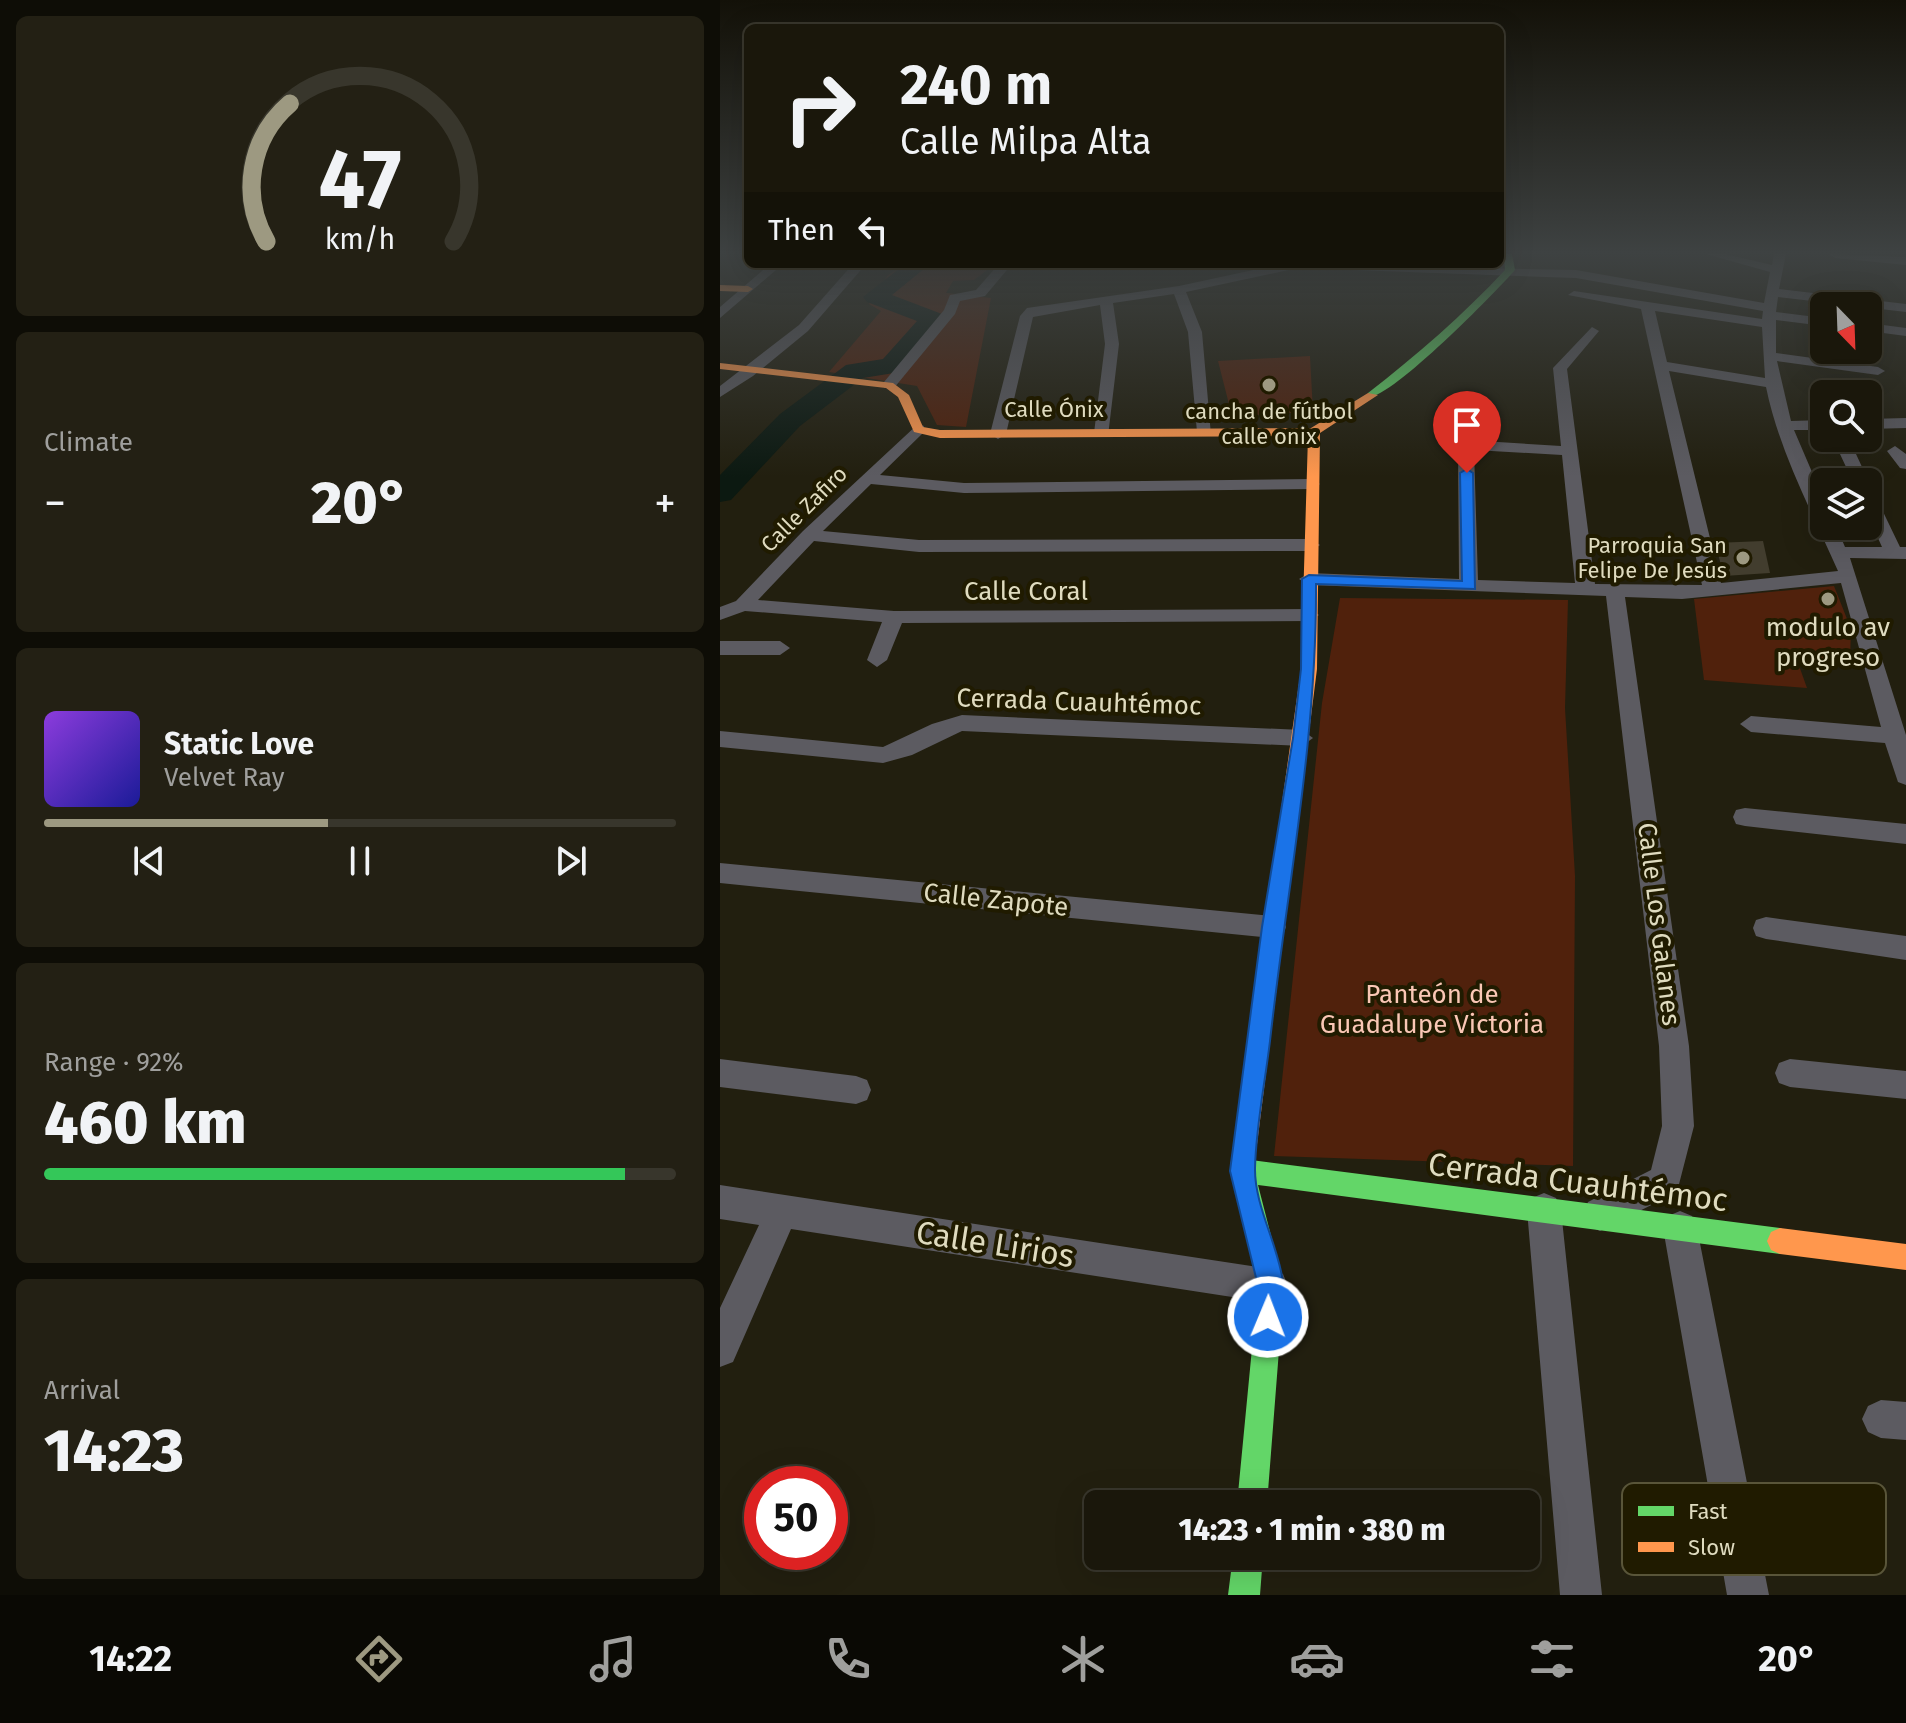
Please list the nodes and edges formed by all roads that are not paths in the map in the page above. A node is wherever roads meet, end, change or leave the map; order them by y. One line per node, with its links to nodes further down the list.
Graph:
1 (799, 328): 15 (street)
2 (936, 328): 18 (street)
3 (1024, 328): 28 (street)
4 (1110, 328): 27 (street)
5 (1194, 328): 25 (street)
6 (1452, 328): 26 (street)
7 (1652, 328): 13 (street)
8 (1768, 328): 12 (street)
9 (1882, 329): 11 (street)
10 (1592, 331): 29 (street)
11 (1906, 332)
12 (1769, 356): 16 (street); 17 (street)
13 (1661, 365): 17 (street); 43 (street)
14 (720, 366): 15 (street)
15 (752, 371): 18 (street); 19 (street)
16 (1878, 371)
17 (1770, 383): 23 (street)
18 (889, 385): 24 (street)
19 (720, 393)
20 (1906, 423): 21 (street)
21 (1882, 424)
22 (1810, 425): 23 (street)
23 (1782, 426): 34 (street)
24 (918, 429): 28 (street, Calle Ónix); 32 (street, Calle Zafiro)
25 (1205, 432): 26 (street, Calle Ónix); 27 (street, Calle Ónix)
26 (1314, 432): 33 (street)
27 (1102, 433): 28 (street, Calle Ónix)
28 (998, 434)
29 (1569, 451): 42 (street); 44 (street)
30 (1848, 454): 31 (street)
31 (1854, 468)
32 (867, 479): 33 (street); 36 (street, Calle Zafiro)
33 (1311, 484): 38 (street)
34 (1810, 488)
35 (1882, 522): 39 (street)
36 (809, 535): 38 (street); 46 (street, Calle Zafiro)
37 (1833, 540): 40 (street)
38 (1311, 545): 41 (street)
39 (1902, 557): 40 (street)
40 (1844, 564): 43 (street); 53 (street)
41 (1309, 579): 42 (street); 48 (street)
42 (1469, 586): 44 (street)
43 (1713, 589): 45 (street)
44 (1586, 591): 45 (street)
45 (1615, 592): 73 (street, Calle Los Galanes)
46 (743, 605): 47 (street, Calle Zafiro); 49 (street, Calle Coral)
47 (720, 614)
48 (1309, 615): 49 (street, Calle Coral); 56 (street)
49 (894, 617): 52 (street)
50 (720, 648): 51 (street)
51 (780, 648)
52 (877, 660)
53 (1896, 709): 55 (street)
54 (1751, 724): 55 (street)
55 (1895, 736): 58 (street)
56 (1302, 738): 57 (street, Cerrada Cuauhtémoc); 62 (street)
57 (720, 739)
58 (1906, 776)
59 (1745, 817): 60 (street)
60 (1906, 834)
61 (720, 873): 62 (street, Calle Zapote)
62 (1273, 927): 69 (street)
63 (1766, 928): 64 (street)
64 (1906, 948)
65 (720, 1073): 68 (street)
66 (1790, 1073): 67 (street)
67 (1906, 1085)
68 (856, 1090)
69 (1242, 1171): 71 (street, Cerrada Cuauhtémoc); 76 (street)
70 (720, 1202): 72 (street, Calle Lirios)
71 (1544, 1210): 73 (street, Cerrada Cuauhtémoc); 83 (street)
72 (782, 1212): 76 (street, Calle Lirios); 77 (street)
73 (1597, 1215): 74 (street, Cerrada Cuauhtémoc)
74 (1680, 1228): 75 (street, Cerrada Cuauhtémoc); 78 (street)
75 (1906, 1257)
76 (1271, 1286): 79 (street)
77 (720, 1349)
78 (1727, 1483)
79 (1253, 1490)
80 (1247, 1570): 82 (street)
81 (1744, 1575): 84 (street)
82 (1244, 1595)
83 (1581, 1595)
84 (1748, 1595)

